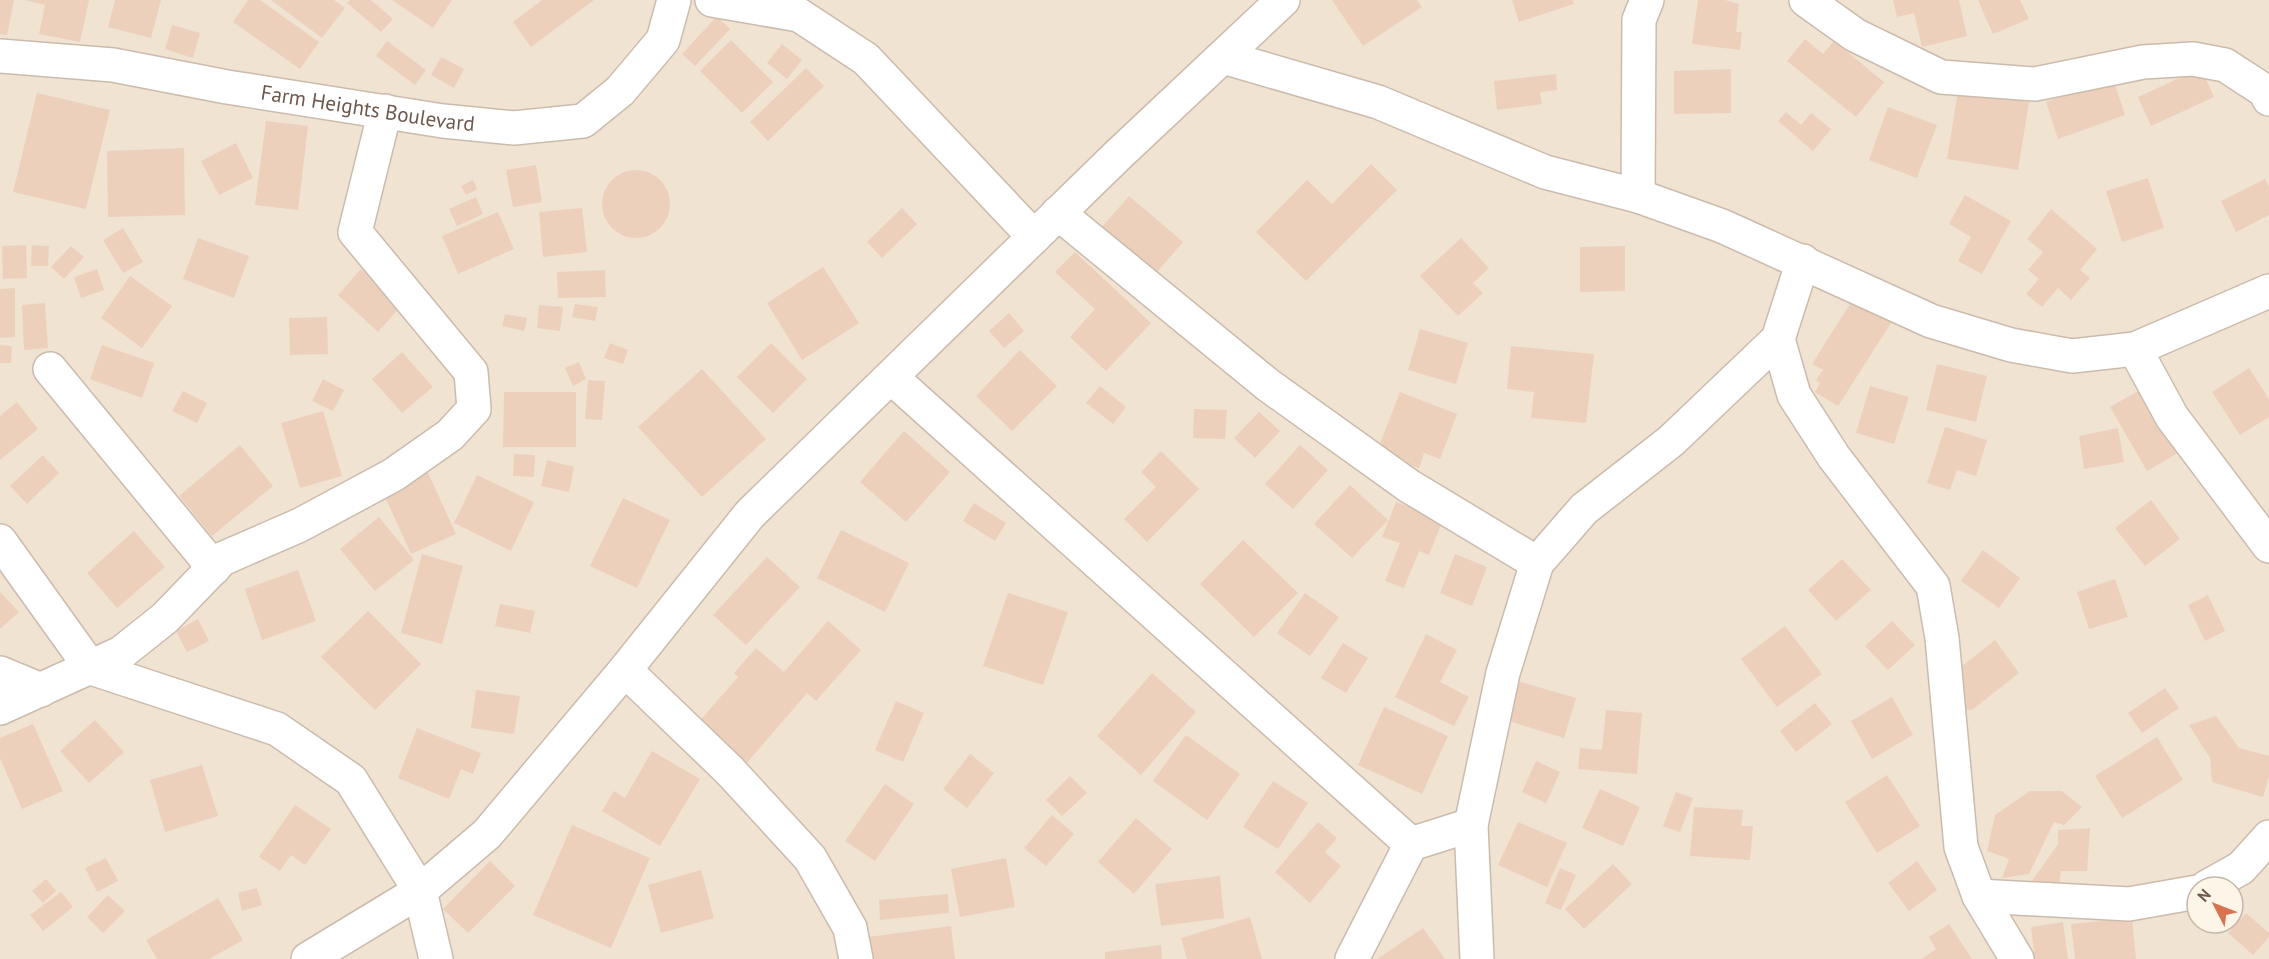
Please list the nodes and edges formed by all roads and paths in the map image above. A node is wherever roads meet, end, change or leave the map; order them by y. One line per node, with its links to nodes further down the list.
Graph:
1 (674, 0): 9 (street, Farm Heights Boulevard)
2 (712, 0): 12 (street)
3 (1283, 0): 7 (street)
4 (1647, 0): 10 (street)
5 (1806, 0): 8 (street)
6 (0, 56): 9 (street, Farm Heights Boulevard)
7 (1223, 57): 10 (street); 11 (street)
8 (2269, 99)
9 (385, 111): 22 (street)
10 (1638, 196): 13 (street)
11 (1058, 213): 12 (street); 21 (street)
12 (1034, 237): 18 (street)
13 (1803, 261): 15 (street); 16 (street)
14 (2269, 291): 16 (street)
15 (1778, 339): 21 (street); 34 (street)
16 (2135, 349): 20 (street)
17 (50, 369): 22 (street)
18 (891, 377): 24 (street); 30 (street)
19 (0, 541): 23 (street)
20 (2269, 546)
21 (1537, 563): 28 (street)
22 (214, 568): 23 (street)
23 (91, 668): 26 (street); 32 (street)
24 (625, 670): 32 (street); 37 (street)
25 (0, 673): 26 (street)
26 (41, 690): 27 (street)
27 (0, 708)
28 (1471, 825): 30 (street); 39 (street)
29 (2269, 837): 31 (street)
30 (1411, 844): 38 (street)
31 (2228, 875)
32 (420, 891): 35 (street); 36 (street)
33 (2185, 894): 34 (street)
34 (1979, 896): 40 (street)
35 (308, 959)
36 (436, 959)
37 (856, 959)
38 (1352, 959)
39 (1477, 959)
40 (2017, 959)

